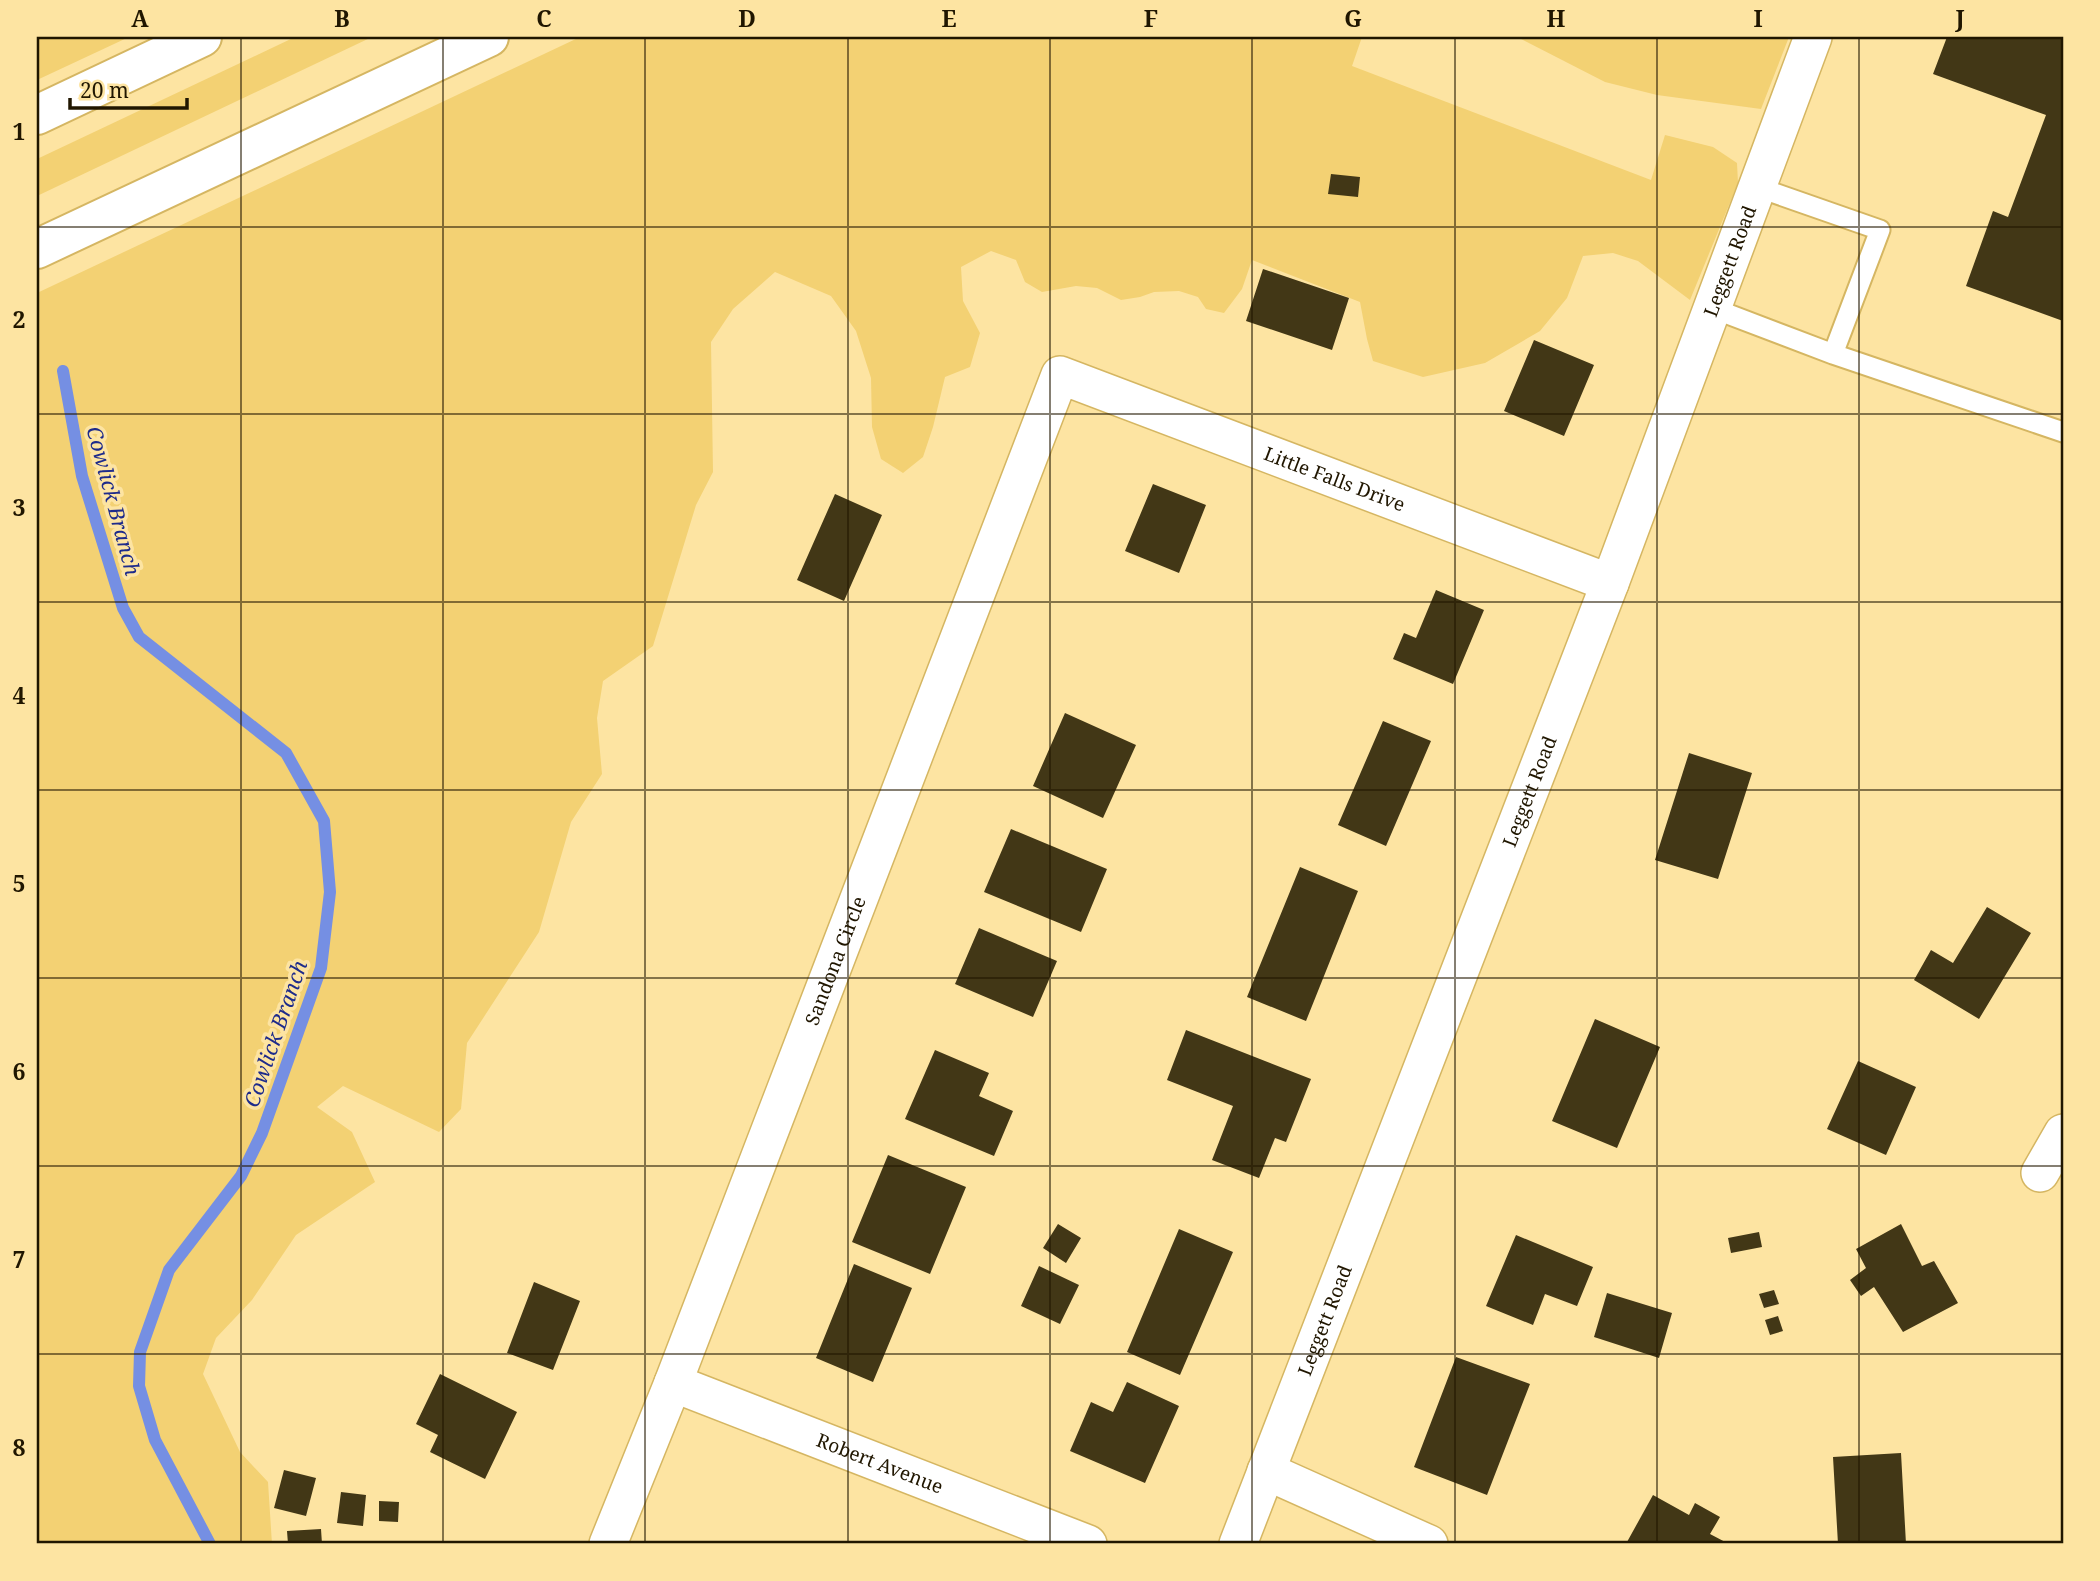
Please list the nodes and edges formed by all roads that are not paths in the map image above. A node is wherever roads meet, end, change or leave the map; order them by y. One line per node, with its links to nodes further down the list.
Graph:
1 (202, 37): 4 (highway)
2 (489, 37): 6 (highway)
3 (1813, 37): 5 (street, Leggett Road)
4 (37, 115)
5 (1757, 187): 7 (street, Leggett Road); 8 (lane)
6 (37, 249)
7 (1712, 309): 8 (lane); 11 (street, Leggett Road)
8 (1833, 354): 10 (lane)
9 (1060, 375): 11 (street, Little Falls Drive); 14 (street, Sandona Circle)
10 (2063, 432)
11 (1610, 583): 15 (street, Leggett Road)
12 (2063, 1133): 13 (street)
13 (2039, 1173)
14 (673, 1383): 16 (street, Sandona Circle); 17 (street, Robert Avenue)
15 (1266, 1471): 18 (street, Leggett Road); 19 (street)
16 (608, 1544)
17 (1088, 1544)
18 (1238, 1544)
19 (1429, 1544)

